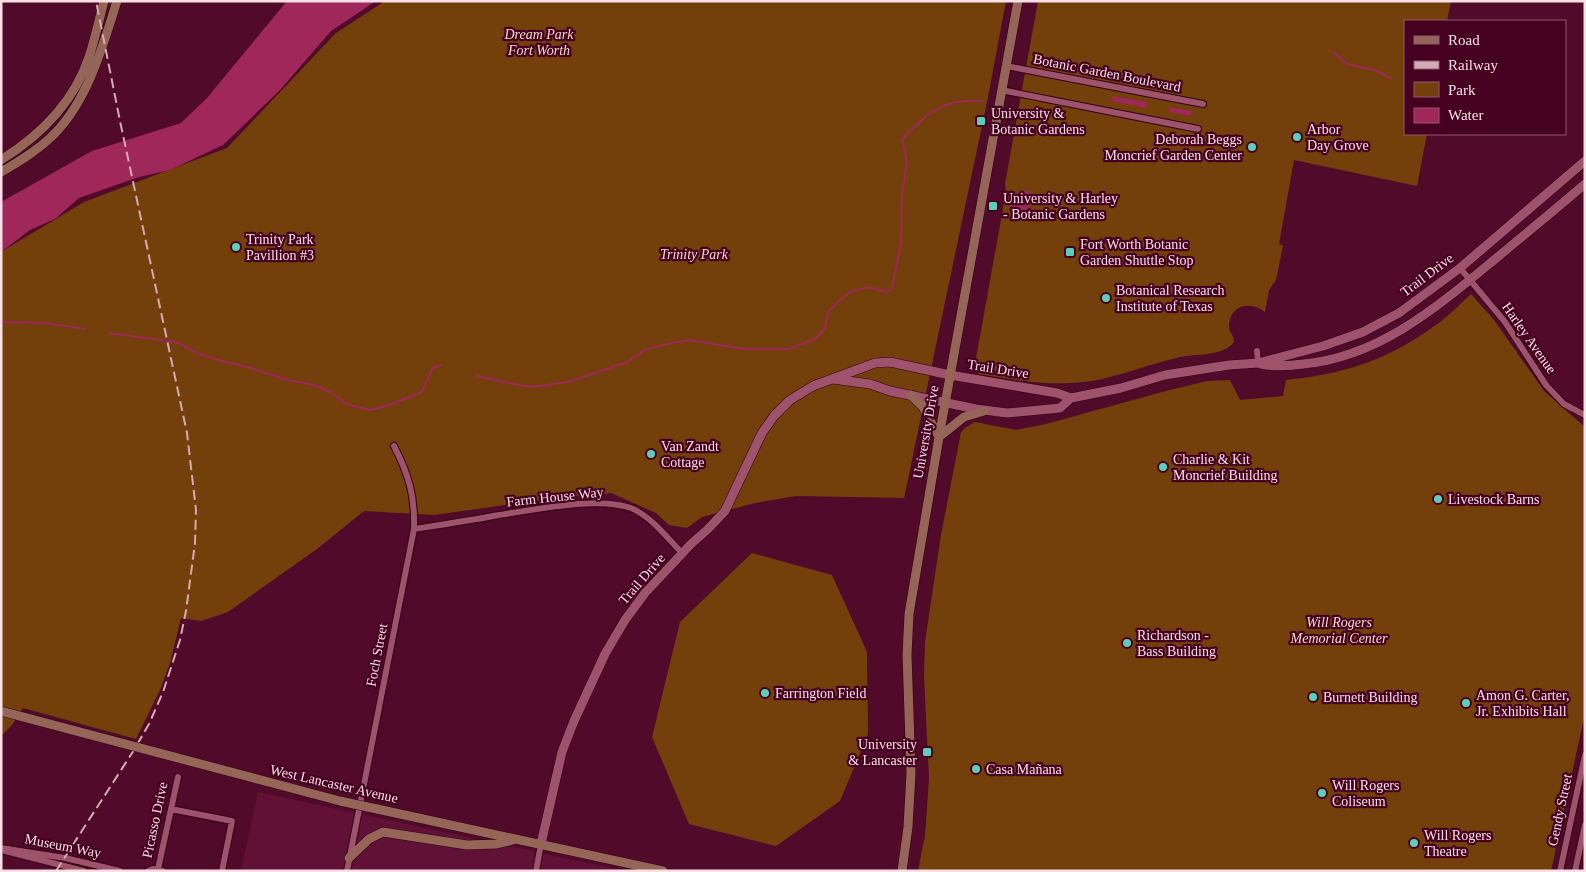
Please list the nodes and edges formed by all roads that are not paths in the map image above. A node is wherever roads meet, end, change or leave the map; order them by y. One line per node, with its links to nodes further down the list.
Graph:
1 (104, 1): 8 (main road)
2 (117, 1): 10 (main road)
3 (1018, 1): 4 (main road, University Drive)
4 (1006, 66): 5 (main road, University Drive); 6 (street, Botanic Garden Boulevard)
5 (1001, 90): 7 (street); 16 (main road, University Drive)
6 (1203, 104)
7 (1198, 129)
8 (1, 160)
9 (1585, 161): 12 (street, Trail Drive)
10 (1, 172)
11 (1585, 184): 13 (street, Trail Drive)
12 (1460, 268): 13 (street, Harley Avenue); 15 (street, Trail Drive)
13 (1470, 280): 15 (street, Trail Drive); 22 (street, Harley Avenue)
14 (1257, 351): 15 (street)
15 (1258, 363): 19 (street, Trail Drive)
16 (950, 375): 17 (street, Trail Drive); 19 (street, Trail Drive); 20 (main road, University Drive)
17 (833, 378): 18 (street, Trail Drive); 26 (street, Trail Drive)
18 (911, 395): 20 (street, Trail Drive); 23 (main road)
19 (1071, 398): 21 (street, Trail Drive)
20 (946, 402): 21 (street, Trail Drive); 23 (main road, University Drive)
21 (984, 410): 23 (main road)
22 (1585, 416)
23 (939, 437): 44 (main road, University Drive)
24 (394, 446): 25 (street, Foch Street)
25 (414, 529): 26 (street, Farm House Way); 35 (street, Foch Street)
26 (682, 553): 33 (street, Trail Drive)
27 (1, 711): 32 (main road, West Lancaster Avenue, bridge)
28 (1585, 755): 45 (street, Gendy Street)
29 (178, 777): 30 (street, Picasso Drive)
30 (171, 809): 36 (street, Picasso Drive); 40 (street)
31 (1585, 825): 46 (street, Gendy Street)
32 (516, 839): 33 (main road, West Lancaster Avenue); 35 (main road)
33 (541, 844): 42 (street); 43 (main road, West Lancaster Avenue)
34 (1, 849): 37 (street, Museum Way); 38 (street, Museum Way)
35 (349, 858): 41 (street, Foch Street)
36 (160, 870): 39 (street)
37 (84, 871)
38 (120, 871)
39 (149, 871)
40 (222, 871)
41 (347, 871)
42 (536, 871)
43 (663, 871)
44 (902, 871)
45 (1560, 871)
46 (1575, 871)

